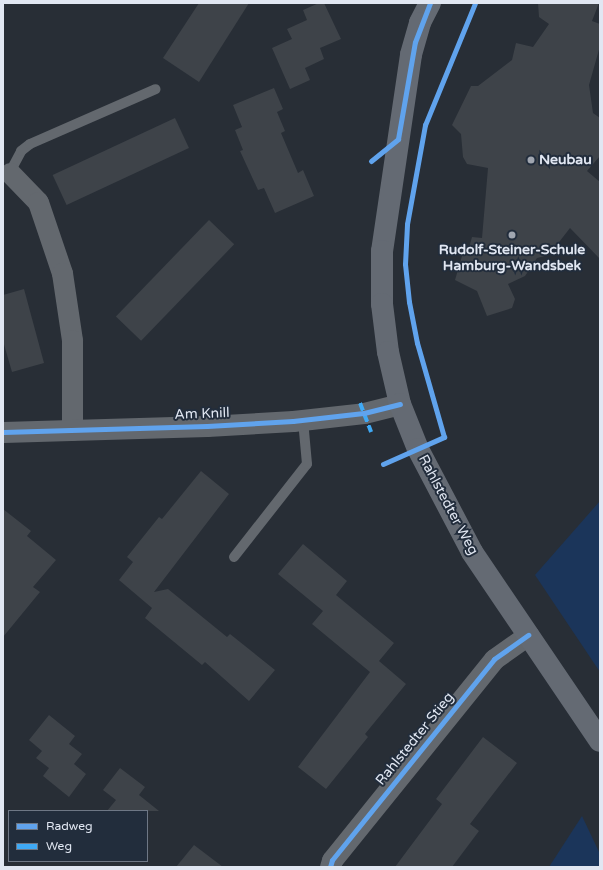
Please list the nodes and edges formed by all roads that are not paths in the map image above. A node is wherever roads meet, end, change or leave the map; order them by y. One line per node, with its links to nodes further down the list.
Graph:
1 (430, 3): 4 (main road, Rahlstedter Weg)
2 (156, 88): 3 (lane)
3 (7, 175): 6 (street)
4 (400, 404): 5 (street, Am Knill); 9 (main road, Rahlstedter Weg)
5 (303, 420): 6 (street, Am Knill); 8 (lane)
6 (72, 430): 7 (street, Am Knill)
7 (3, 432)
8 (234, 558)
9 (528, 635): 10 (main road, Rahlstedter Weg); 11 (street, Rahlstedter Stieg)
10 (600, 741)
11 (330, 867)

